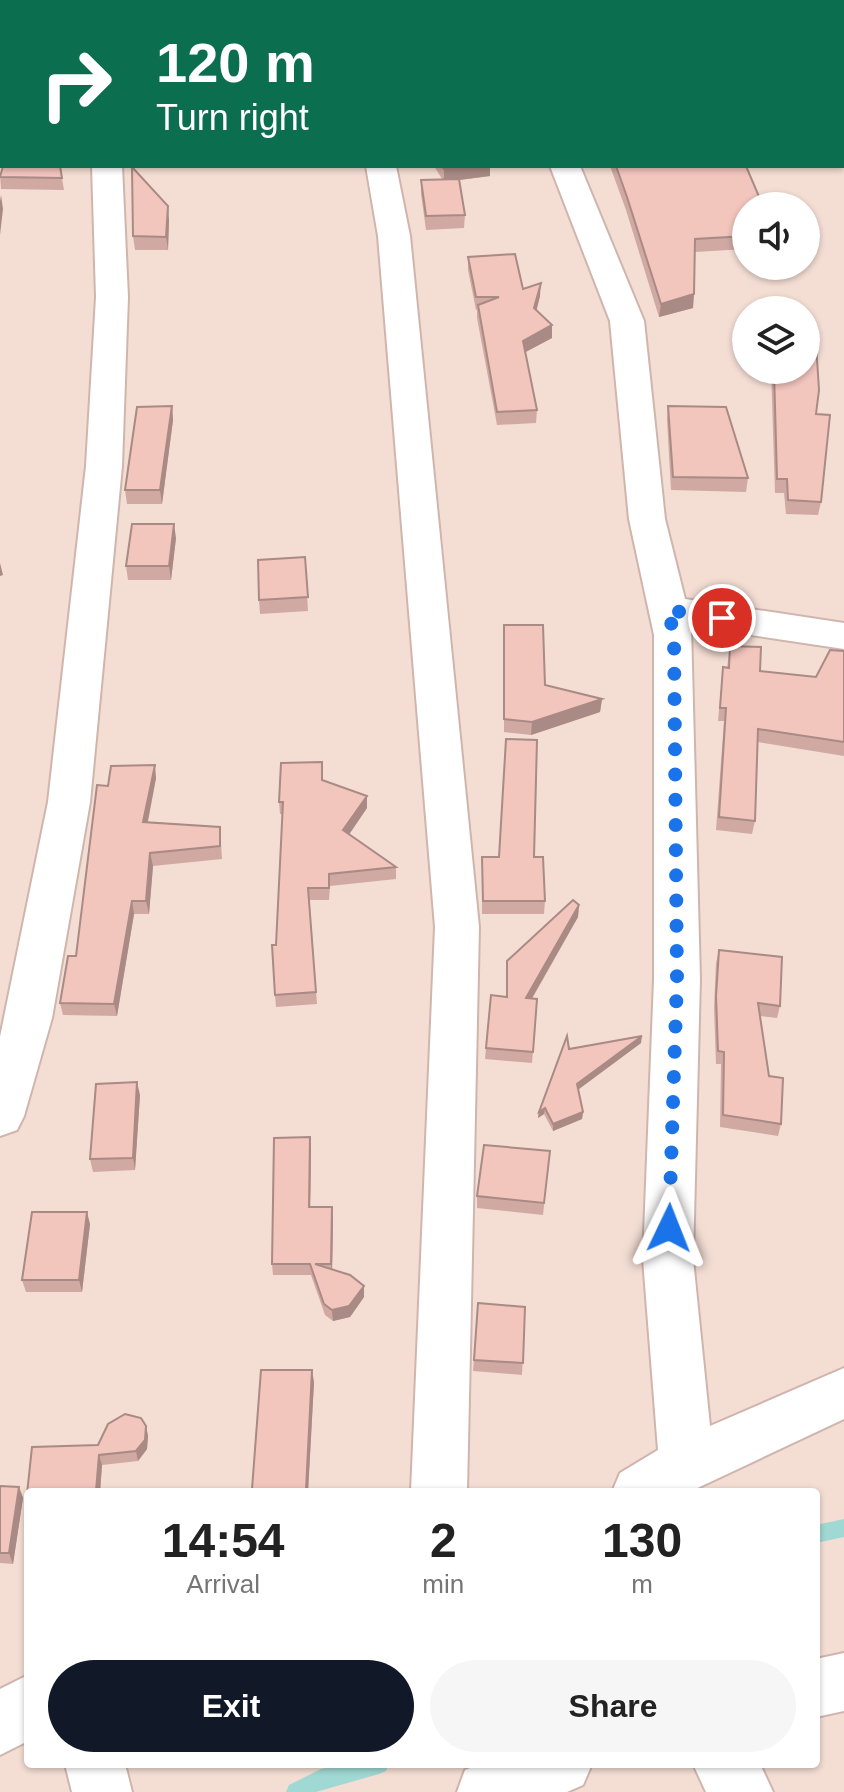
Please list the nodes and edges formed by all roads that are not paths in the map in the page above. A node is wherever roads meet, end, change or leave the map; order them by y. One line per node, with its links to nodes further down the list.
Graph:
1 (107, 168): 6 (street)
2 (381, 168): 9 (street)
3 (566, 168): 4 (street)
4 (668, 610): 5 (street); 8 (street)
5 (844, 636)
6 (0, 1116)
7 (844, 1393): 8 (street)
8 (686, 1463): 10 (street)
9 (439, 1488)
10 (646, 1488)
11 (844, 1682): 12 (street)
12 (820, 1687)
13 (24, 1708): 14 (street)
14 (0, 1725)
15 (96, 1768): 18 (street)
16 (551, 1768): 19 (street)
17 (726, 1768): 20 (street)
18 (102, 1792)
19 (487, 1792)
20 (743, 1792)

